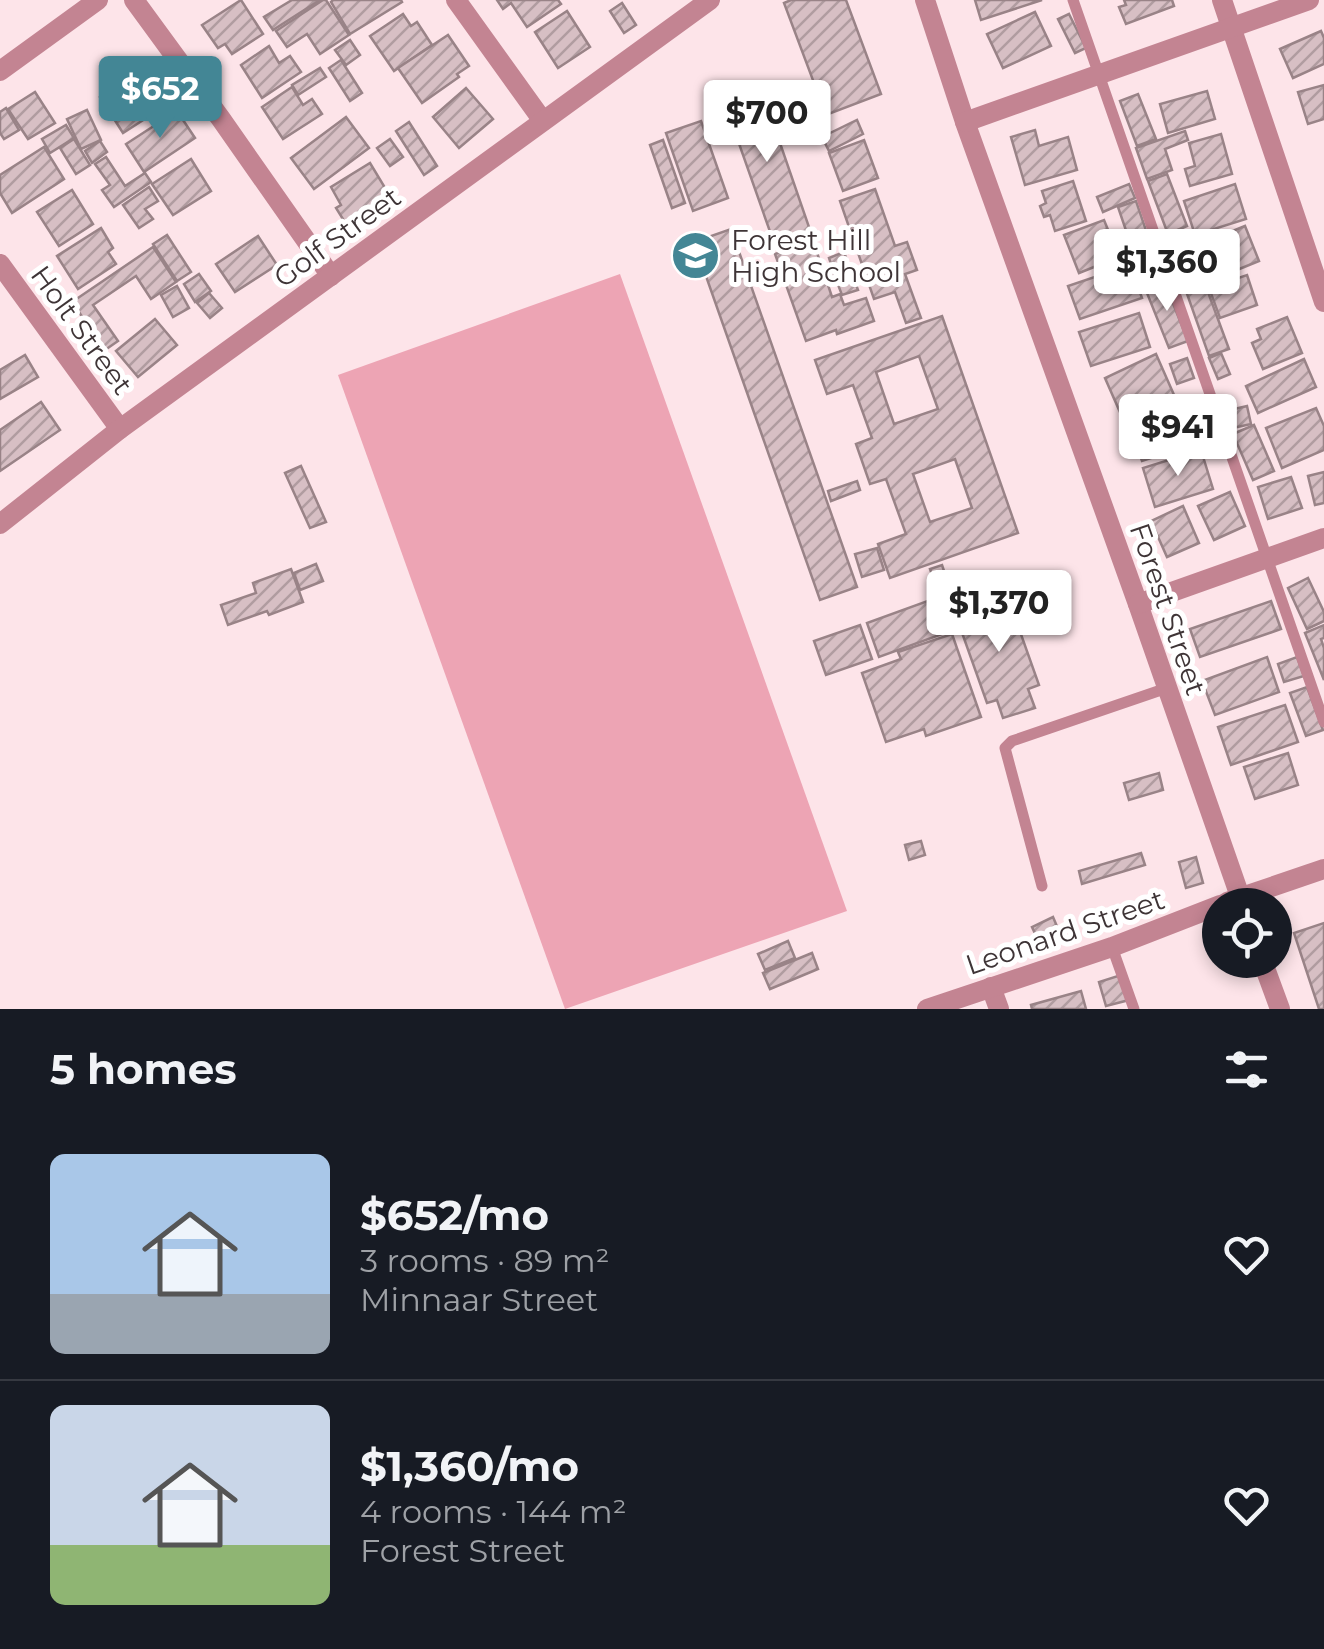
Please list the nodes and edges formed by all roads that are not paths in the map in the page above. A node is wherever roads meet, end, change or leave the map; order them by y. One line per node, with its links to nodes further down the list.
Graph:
1 (98, 0): 10 (street)
2 (134, 0): 15 (street)
3 (456, 0): 12 (street)
4 (710, 0): 12 (street, Golf Street)
5 (925, 0): 13 (street, Forest Street)
6 (1073, 0): 11 (lane)
7 (1222, 0): 9 (street)
8 (1309, 0): 9 (street)
9 (1231, 28): 11 (street); 16 (street)
10 (0, 71)
11 (1098, 74): 13 (street); 20 (lane)
12 (543, 121): 15 (street, Golf Street)
13 (965, 122): 21 (street, Forest Street)
14 (0, 264): 17 (street, Holt Street)
15 (331, 276): 17 (street, Golf Street)
16 (1324, 302)
17 (120, 429): 18 (street, Golf Street)
18 (0, 524)
19 (1324, 538): 20 (street)
20 (1266, 559): 21 (street); 23 (lane)
21 (1138, 604): 22 (street, Forest Street)
22 (1167, 688): 25 (lane); 26 (street, Forest Street)
23 (1324, 722)
24 (1324, 870): 27 (street, Leonard Street)
25 (1042, 886)
26 (1227, 888)
27 (1273, 888)
28 (1202, 914): 29 (street, Leonard Street)
29 (1112, 947): 31 (street, Leonard Street); 34 (lane)
30 (1269, 978): 35 (street)
31 (991, 988): 32 (street, Leonard Street); 33 (street)
32 (927, 1009)
33 (998, 1009)
34 (1134, 1009)
35 (1280, 1009)

